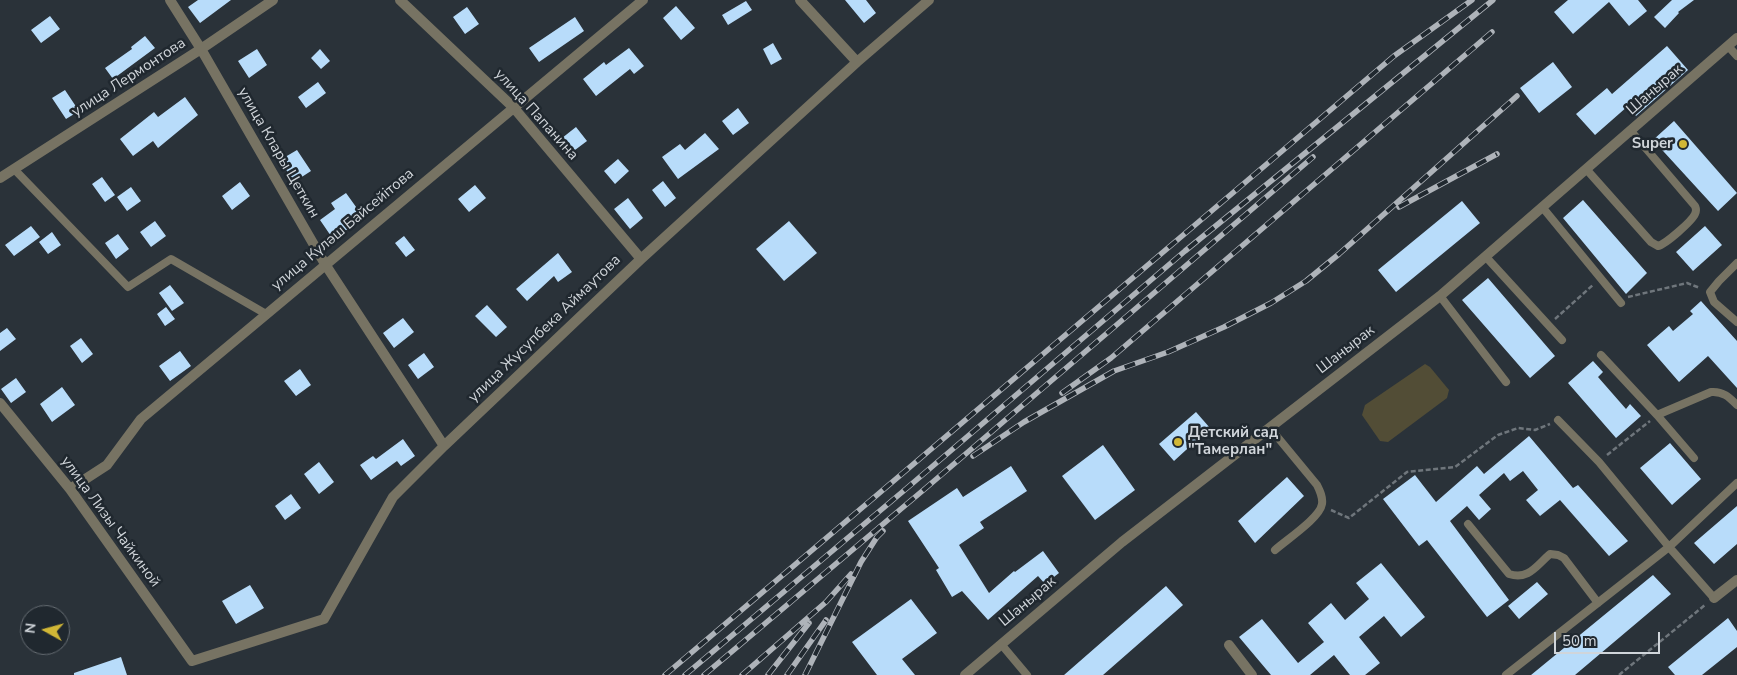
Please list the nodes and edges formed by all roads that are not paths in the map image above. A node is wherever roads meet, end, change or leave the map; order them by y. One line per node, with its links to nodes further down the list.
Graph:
1 (170, 0): 9 (street, улица Клары Цеткин)
2 (273, 0): 9 (street, улица Лермонтова)
3 (400, 0): 12 (street, улица Папанина)
4 (643, 0): 12 (street, улица Күләш Байсейітова)
5 (800, 0): 11 (street)
6 (929, 0): 11 (street, улица Жусупбека Аймаутова)
7 (1737, 38): 8 (street, Шанырак)
8 (1728, 46): 10 (lane); 13 (street, Шанырак)
9 (201, 49): 14 (street, улица Лермонтова); 21 (street, улица Клары Цеткин)
10 (1737, 56)
11 (857, 62): 19 (street, улица Жусупбека Аймаутова)
12 (514, 108): 19 (street, улица Папанина); 21 (street, улица Күләш Байсейітова)
13 (1631, 131): 15 (street, Шанырак); 15 (lane)
14 (14, 169): 16 (street, улица Лермонтова); 24 (lane)
15 (1587, 170): 17 (street, Шанырак)
16 (0, 178)
17 (1543, 208): 18 (street, Шанырак); 23 (lane)
18 (1486, 256): 22 (street, Шанырак); 26 (lane)
19 (640, 259): 34 (street, улица Жусупбека Аймаутова)
20 (1737, 263): 25 (lane)
21 (325, 264): 24 (street, улица Күләш Байсейітова); 34 (street, улица Клары Цеткин)
22 (1440, 296): 28 (lane); 33 (street, Шанырак)
23 (1619, 300)
24 (266, 314): 37 (street, улица Күләш Байсейітова)
25 (1737, 322)
26 (1562, 340)
27 (1601, 355): 31 (lane)
28 (1506, 382)
29 (0, 403): 37 (street, улица Лизы Чайкиной)
30 (1737, 405): 31 (lane)
31 (1657, 415): 35 (lane)
32 (1558, 420): 39 (lane)
33 (1270, 428): 40 (lane); 44 (street, Шанырак)
34 (444, 446): 46 (street, улица Жусупбека Аймаутова)
35 (1694, 458)
36 (1737, 483): 39 (lane)
37 (70, 489): 46 (street, улица Лизы Чайкиной)
38 (1468, 524): 43 (lane)
39 (1669, 547): 42 (lane); 43 (lane)
40 (1275, 550)
41 (1737, 580): 42 (street)
42 (1714, 598)
43 (1598, 603): 50 (lane)
44 (1002, 644): 47 (street, Шанырак); 48 (lane)
45 (1229, 645): 49 (street)
46 (192, 661)
47 (965, 675)
48 (1028, 675)
49 (1252, 675)
50 (1506, 675)

